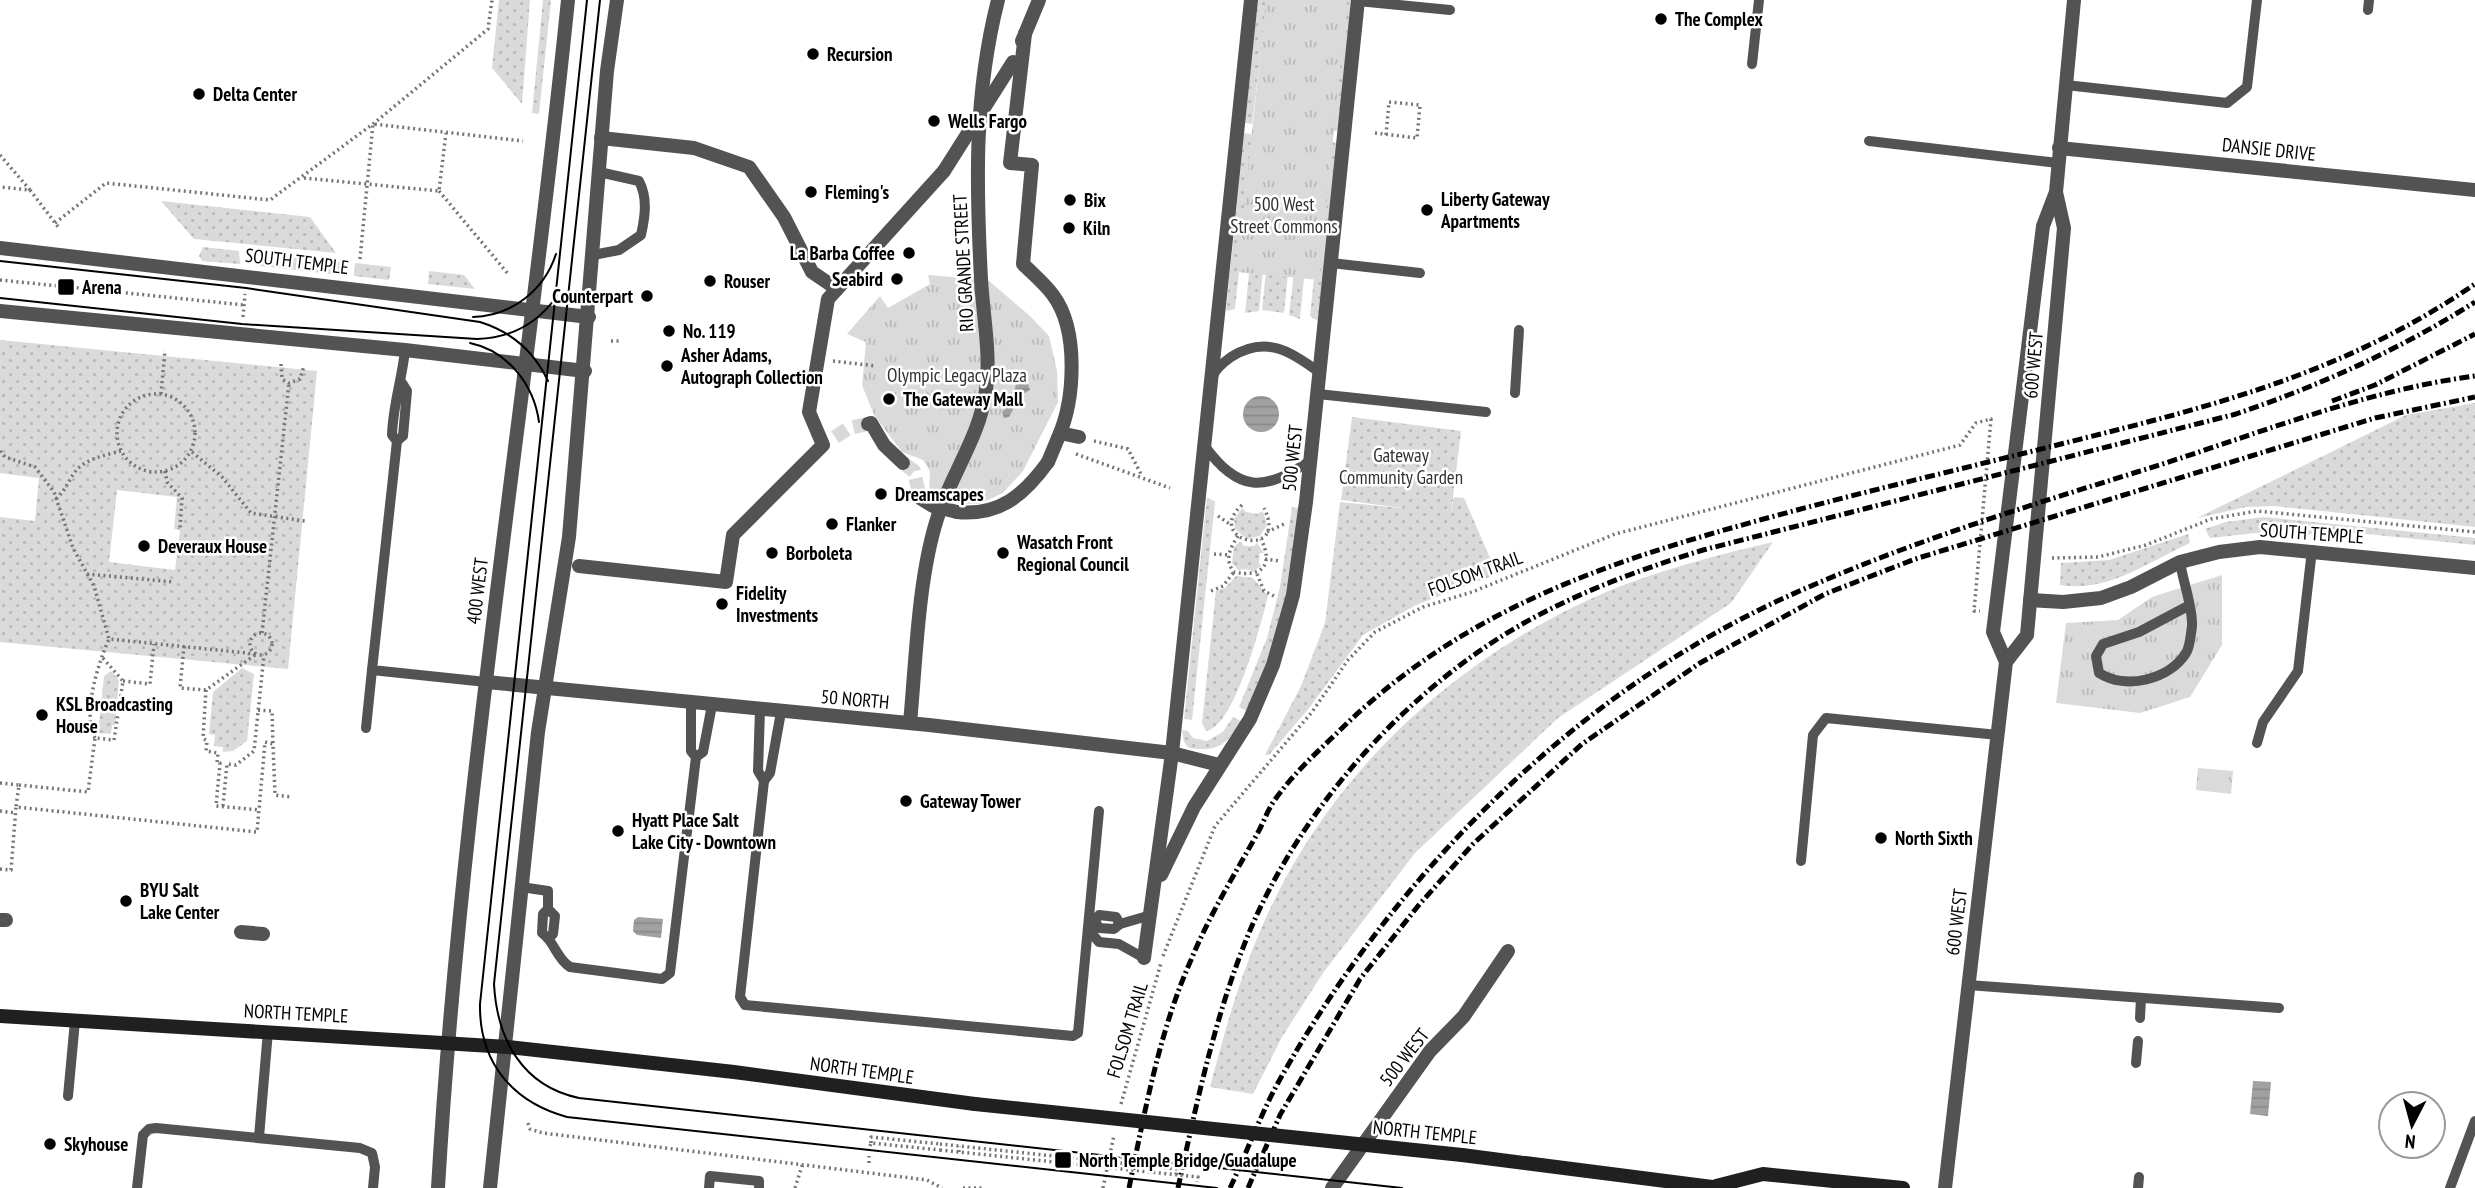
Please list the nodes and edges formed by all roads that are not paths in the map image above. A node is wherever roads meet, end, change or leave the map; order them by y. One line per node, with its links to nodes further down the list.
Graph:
1 (568, 0): 25 (street, 400 WEST)
2 (617, 0): 14 (street)
3 (998, 0): 58 (street, RIO GRANDE STREET)
4 (1039, 0): 11 (street)
5 (1251, 0): 33 (street, 500 WEST)
6 (1759, 0): 12 (lane)
7 (2074, 0): 13 (street, 600 WEST)
8 (2258, 0): 13 (lane)
9 (1358, 1): 10 (lane); 22 (street, 500 WEST)
10 (1450, 10)
11 (1025, 34): 24 (street, bridge); 39 (street)
12 (1752, 64)
13 (2066, 85): 16 (street, 600 WEST)
14 (601, 138): 17 (street); 24 (street)
15 (1868, 141): 16 (lane)
16 (2058, 156): 18 (street, DANSIE DRIVE); 19 (street, 600 WEST)
17 (600, 172): 21 (street); 21 (lane)
18 (2475, 190)
19 (2056, 192): 48 (street, 600 WEST); 50 (street, 600 WEST)
20 (0, 248): 25 (street, SOUTH TEMPLE)
21 (593, 255): 27 (street)
22 (1331, 263): 23 (lane); 32 (street, 500 WEST)
23 (1420, 272)
24 (837, 289): 46 (street)
25 (531, 309): 27 (street, SOUTH TEMPLE); 30 (street, 400 WEST)
26 (0, 311): 29 (street)
27 (589, 317): 31 (street)
28 (1519, 330): 34 (lane)
29 (405, 350): 30 (street); 51 (lane)
30 (524, 364): 31 (street); 52 (street, 400 WEST)
31 (585, 371): 53 (street)
32 (1320, 373): 33 (lane); 35 (street, 500 WEST)
33 (1211, 380): 40 (street, 500 WEST)
34 (1515, 393)
35 (1318, 394): 36 (lane); 41 (street, 500 WEST)
36 (1486, 412)
37 (868, 424): 42 (street)
38 (1079, 437): 39 (street)
39 (1060, 440): 43 (street, bridge)
40 (1204, 445): 41 (lane); 62 (street, 500 WEST)
41 (1311, 460): 64 (street, 500 WEST)
42 (903, 463)
43 (920, 498)
44 (2312, 550): 45 (street, SOUTH TEMPLE); 47 (street, SOUTH TEMPLE); 61 (lane)
45 (2180, 562): 48 (street, SOUTH TEMPLE); 49 (lane)
46 (579, 566)
47 (2475, 568)
48 (2030, 600): 50 (street, 600 WEST)
49 (2189, 606): 49 (lane)
50 (2006, 662): 60 (street, 600 WEST)
51 (372, 670): 52 (lane); 59 (lane)
52 (486, 682): 53 (street, 50 NORTH); 84 (street, 400 WEST)
53 (544, 688): 54 (street, 50 NORTH); 68 (street)
54 (691, 703): 55 (street, 50 NORTH); 63 (lane)
55 (712, 705): 56 (street, 50 NORTH); 63 (lane)
56 (760, 710): 57 (street, 50 NORTH); 65 (lane)
57 (781, 712): 58 (street, 50 NORTH); 65 (lane)
58 (910, 723): 62 (street, 50 NORTH)
59 (366, 727)
60 (1998, 735): 67 (lane); 76 (street, 600 WEST)
61 (2257, 743)
62 (1171, 753): 64 (street, 50 NORTH); 69 (street, 500 WEST)
63 (696, 757): 68 (lane)
64 (1219, 765): 69 (street, 500 WEST)
65 (764, 781): 71 (lane)
66 (1099, 811): 71 (lane)
67 (1801, 861)
68 (521, 887): 85 (street)
69 (1154, 889): 70 (street, 500 WEST)
70 (1151, 915): 71 (lane); 75 (street, 500 WEST)
71 (1091, 925): 75 (lane)
72 (241, 932): 73 (street)
73 (263, 934)
74 (1508, 951): 97 (street, 500 WEST)
75 (1144, 958)
76 (1968, 985): 77 (lane); 99 (street, 600 WEST)
77 (2141, 999): 78 (lane); 80 (lane)
78 (2278, 1009)
79 (0, 1016): 81 (main road, NORTH TEMPLE)
80 (2140, 1018)
81 (75, 1021): 82 (main road, NORTH TEMPLE); 87 (lane)
82 (268, 1031): 84 (main road, NORTH TEMPLE); 89 (lane)
83 (2138, 1041): 86 (lane)
84 (448, 1043): 85 (main road, NORTH TEMPLE); 93 (street, 400 WEST)
85 (505, 1047): 90 (main road, NORTH TEMPLE, bridge); 94 (street)
86 (2136, 1063)
87 (68, 1096)
88 (2475, 1121): 100 (lane)
89 (259, 1137): 91 (lane); 92 (lane)
90 (1718, 1187): 98 (main road, NORTH TEMPLE)
91 (137, 1188)
92 (373, 1188)
93 (438, 1188)
94 (491, 1188)
95 (709, 1188): 96 (lane)
96 (759, 1188)
97 (1332, 1188)
98 (1903, 1188)
99 (1945, 1188)
100 (2450, 1188)

